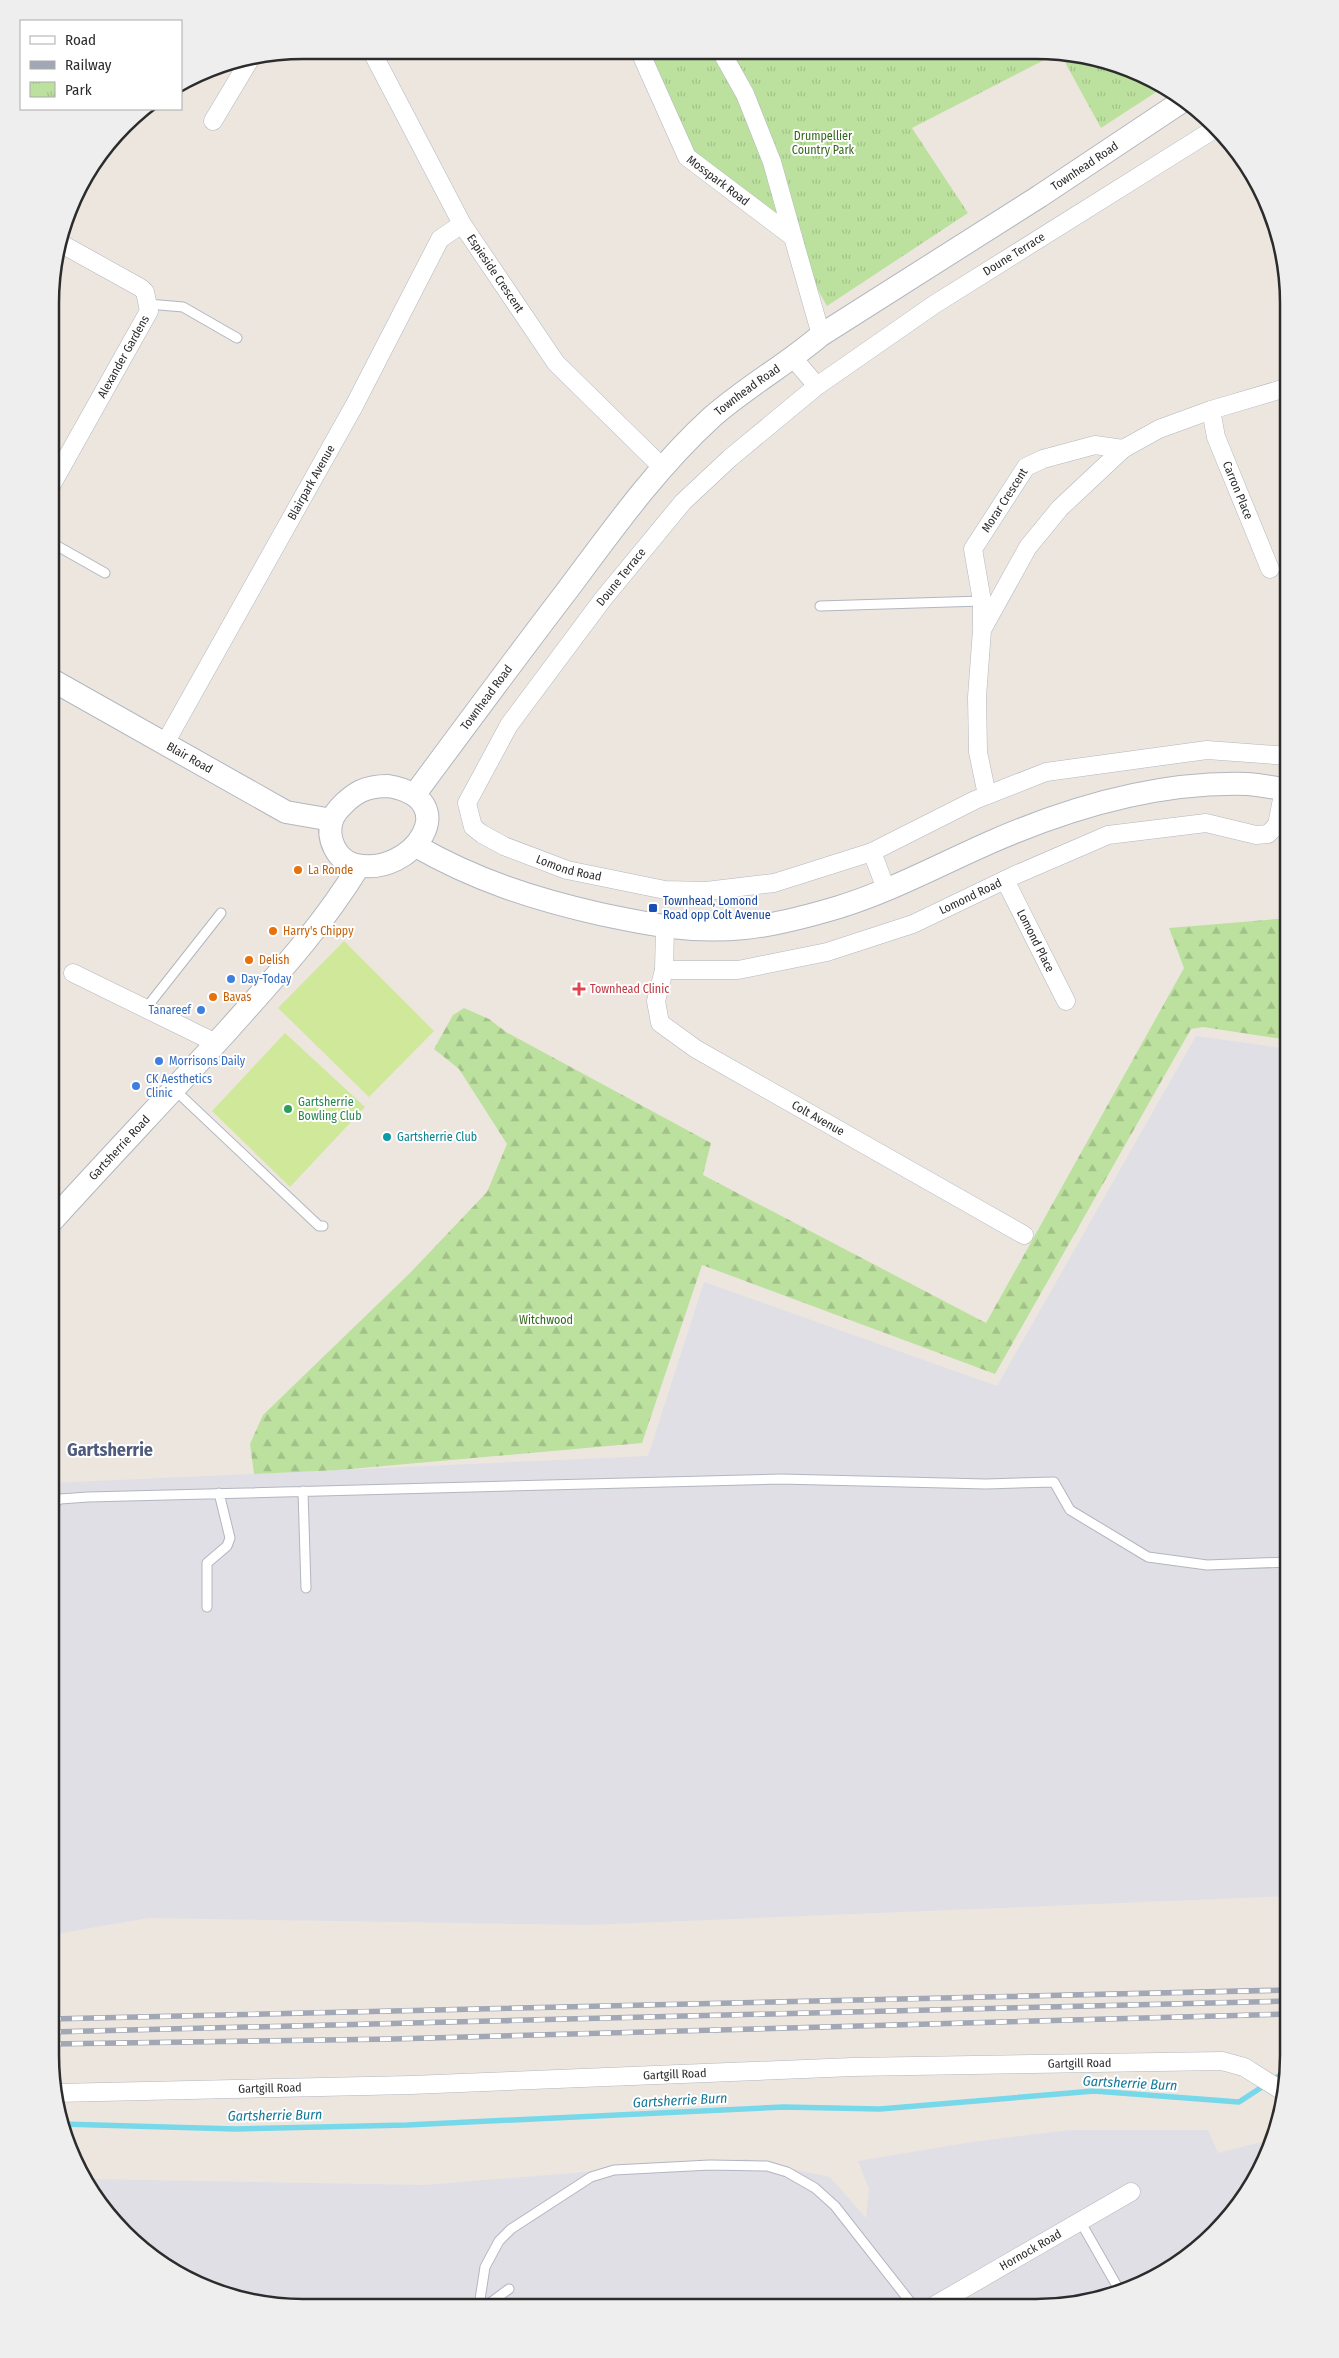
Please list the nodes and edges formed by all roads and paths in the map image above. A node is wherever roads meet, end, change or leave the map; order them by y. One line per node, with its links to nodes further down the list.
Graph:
1 (376, 59): 8 (street, Espieside Crescent)
2 (643, 59): 9 (street, Mosspark Road)
3 (725, 59): 9 (street)
4 (245, 66): 6 (street)
5 (1178, 104): 12 (street, Townhead Road)
6 (213, 120)
7 (1210, 132): 15 (street, Doune Terrace)
8 (462, 224): 19 (street, Espieside Crescent); 28 (street, Blairpark Avenue)
9 (793, 237): 12 (street)
10 (65, 246): 11 (street, Alexander Gardens)
11 (148, 304): 13 (lane); 20 (street, Alexander Gardens)
12 (821, 335): 14 (street, Townhead Road)
13 (237, 338)
14 (794, 358): 15 (street); 19 (street, Townhead Road)
15 (817, 386): 33 (street, Doune Terrace)
16 (1280, 390): 17 (street, Morar Crescent)
17 (1211, 410): 18 (street, Morar Crescent); 22 (street, Carron Place)
18 (1123, 449): 24 (street, Morar Crescent); 26 (street, Morar Crescent)
19 (663, 468): 31 (street, Townhead Road)
20 (59, 469)
21 (59, 547): 23 (lane)
22 (1270, 569)
23 (105, 573)
24 (982, 600): 25 (lane); 26 (street, Morar Crescent)
25 (820, 606)
26 (982, 630): 32 (street, Morar Crescent)
27 (59, 684): 28 (street, Blair Road)
28 (164, 745): 35 (street, Blair Road)
29 (1280, 755): 32 (street, Lomond Road)
30 (1280, 789): 40 (street, Lomond Road)
31 (415, 794): 35 (street); 36 (street)
32 (987, 795): 37 (street, Lomond Road)
33 (467, 803): 37 (street, Lomond Road)
34 (1280, 813): 39 (street, Lomond Road)
35 (332, 820): 38 (street)
36 (416, 846): 38 (street); 42 (street, Lomond Road)
37 (872, 852): 40 (street)
38 (359, 866): 47 (street, Gartsherrie Road)
39 (1005, 880): 43 (street, Lomond Road); 45 (street, Lomond Place)
40 (886, 889): 42 (street, Lomond Road)
41 (221, 913): 46 (lane)
42 (665, 928): 43 (street)
43 (664, 970): 51 (street, Colt Avenue)
44 (73, 973): 46 (street)
45 (1066, 1001)
46 (147, 1007): 47 (street)
47 (216, 1042): 48 (street, Gartsherrie Road)
48 (175, 1090): 49 (street, Gartsherrie Road); 50 (lane)
49 (59, 1213)
50 (322, 1226)
51 (1024, 1235)
52 (303, 1491): 53 (lane); 55 (lane); 56 (lane)
53 (219, 1494): 54 (lane); 57 (lane)
54 (59, 1500)
55 (1280, 1562)
56 (306, 1588)
57 (207, 1607)
58 (1278, 2088): 59 (street, Gartgill Road)
59 (62, 2092)
60 (1131, 2192): 61 (street, Hornock Road)
61 (1080, 2221): 62 (lane); 67 (street, Hornock Road)
62 (1117, 2285)
63 (509, 2289): 65 (lane)
64 (480, 2299): 66 (lane)
65 (495, 2299)
66 (908, 2299)
67 (946, 2299)

